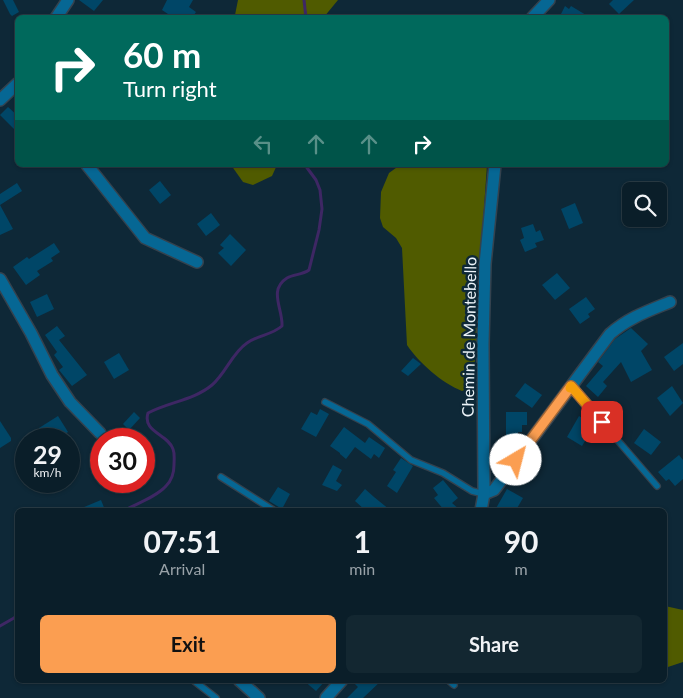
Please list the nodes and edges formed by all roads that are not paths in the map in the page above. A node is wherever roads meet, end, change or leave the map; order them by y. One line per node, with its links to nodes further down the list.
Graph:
1 (68, 0): 3 (street)
2 (549, 0): 4 (street)
3 (58, 15)
4 (535, 15)
5 (15, 86): 6 (street)
6 (0, 100)
7 (89, 167): 9 (street)
8 (495, 167): 17 (street, Chemin de Montebello)
9 (197, 262)
10 (0, 279): 14 (street)
11 (670, 302): 12 (street)
12 (571, 386): 16 (lane); 17 (street)
13 (325, 402): 17 (lane)
14 (96, 428)
15 (222, 477): 18 (lane)
16 (658, 486)
17 (484, 494): 19 (street, Chemin de Montebello)
18 (270, 508)
19 (481, 508)
20 (197, 683): 25 (lane)
21 (242, 683): 26 (street)
22 (339, 683): 27 (street)
23 (451, 683): 24 (lane)
24 (454, 686)
25 (216, 698)
26 (259, 698)
27 (326, 698)

